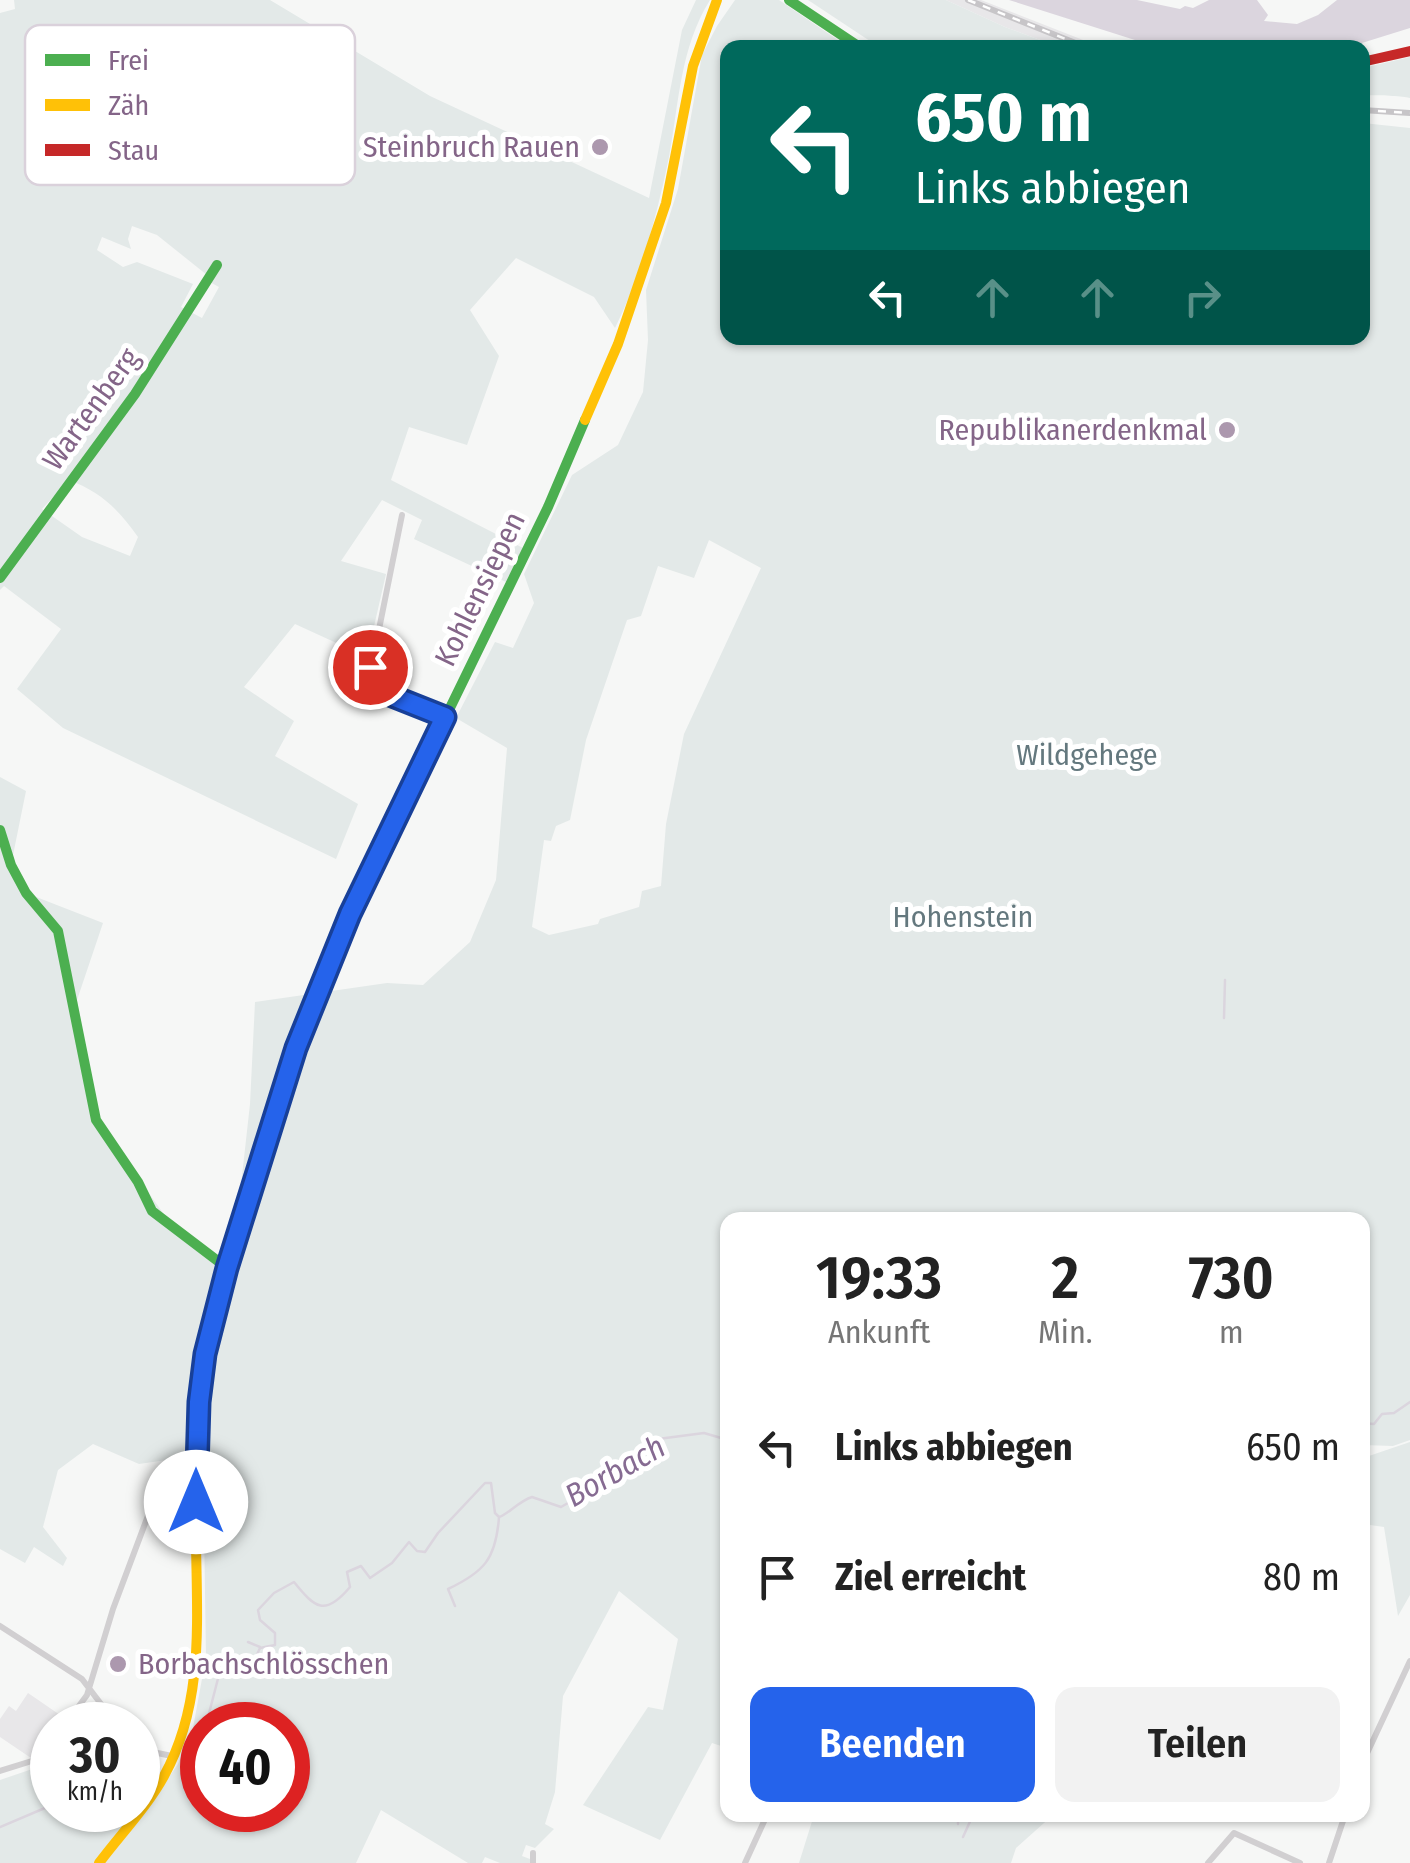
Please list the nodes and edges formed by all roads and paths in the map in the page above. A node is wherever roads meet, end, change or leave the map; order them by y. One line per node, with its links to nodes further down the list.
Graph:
1 (728, 0): 3 (street, Kohlensiepen)
2 (789, 0): 4 (street)
3 (716, 6): 10 (street, Kohlensiepen)
4 (849, 40)
5 (1410, 51): 6 (street)
6 (1370, 60)
7 (218, 265): 9 (street, Wartenberg)
8 (402, 515): 10 (street)
9 (0, 578)
10 (445, 717): 12 (street, Kohlensiepen)
11 (0, 830): 12 (street)
12 (227, 1268): 21 (street, Kohlensiepen)
13 (185, 1464): 16 (street)
14 (0, 1626): 16 (street)
15 (1410, 1661): 19 (street)
16 (90, 1687): 17 (street); 18 (street)
17 (80, 1702)
18 (101, 1702)
19 (1370, 1747)
20 (160, 1753): 21 (street)
21 (172, 1756): 27 (street, Kohlensiepen)
22 (30, 1762): 23 (street)
23 (0, 1772)
24 (764, 1822): 29 (street)
25 (1342, 1822): 32 (street)
26 (533, 1853): 28 (street)
27 (100, 1863)
28 (533, 1863)
29 (745, 1863)
30 (1208, 1863): 31 (street)
31 (1300, 1863)
32 (1330, 1863)

